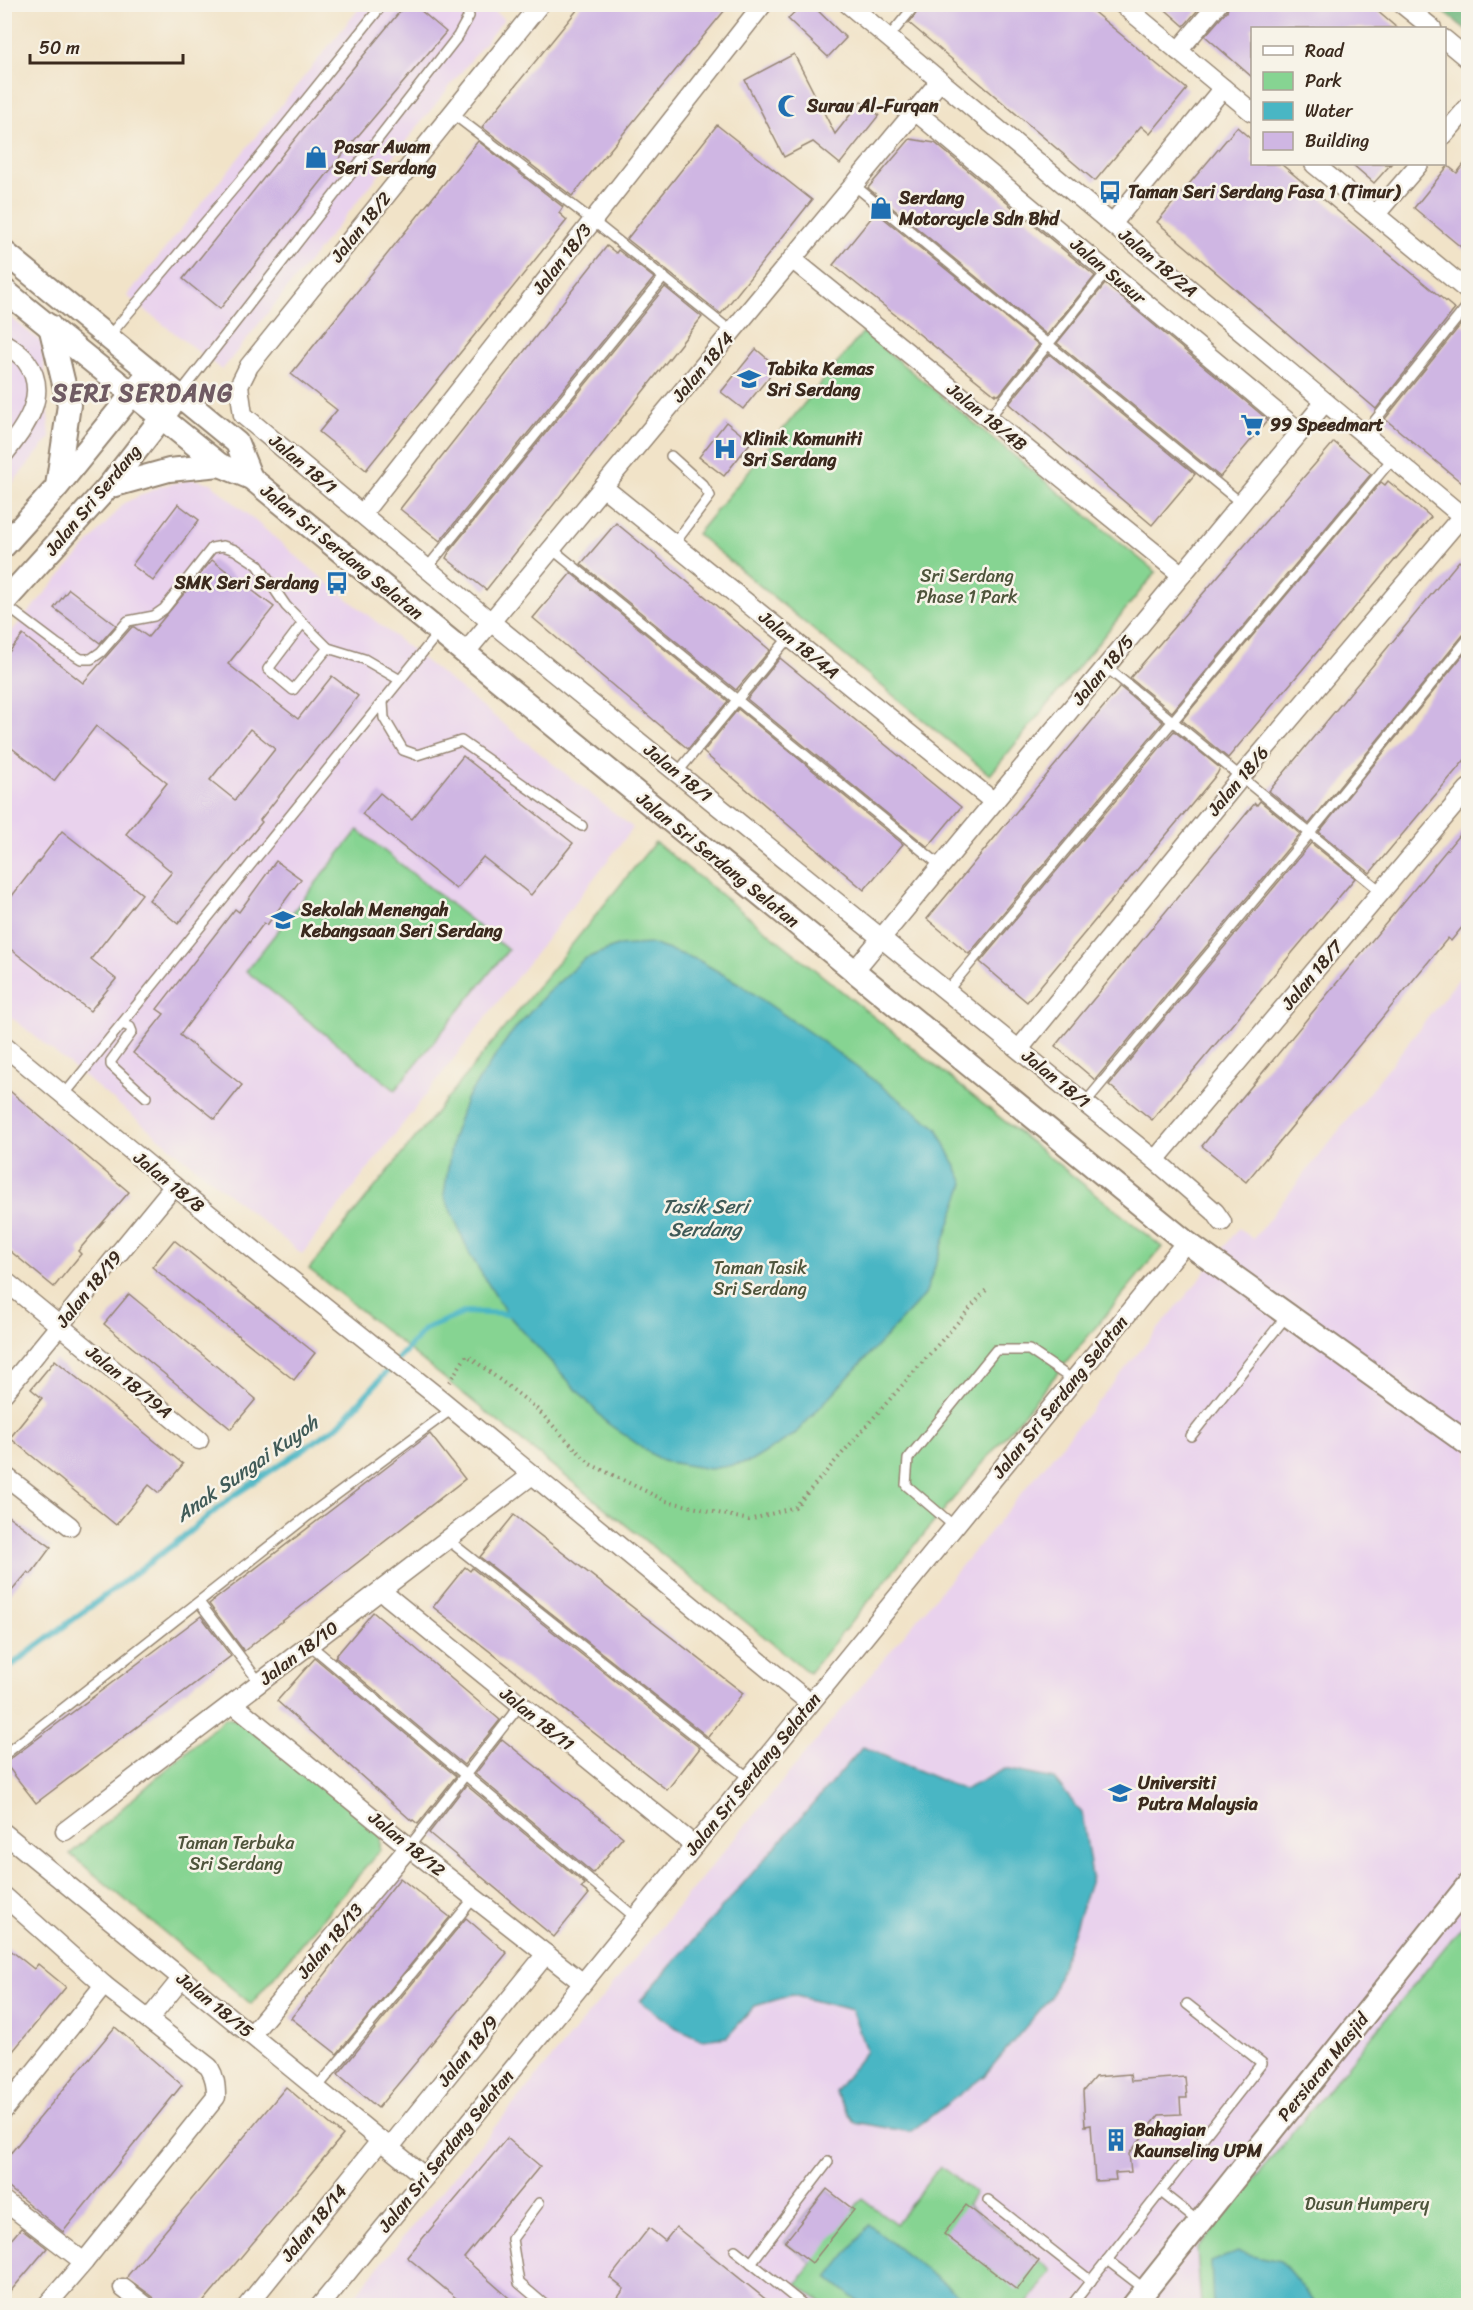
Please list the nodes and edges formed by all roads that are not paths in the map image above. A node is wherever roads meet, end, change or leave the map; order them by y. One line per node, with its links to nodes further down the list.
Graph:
1 (383, 4): 37 (lane)
2 (462, 4): 43 (lane)
3 (540, 4): 20 (street, Jalan 18/2)
4 (763, 4): 26 (street, Jalan 18/3)
5 (848, 4): 11 (street, Jalan 18/2A)
6 (916, 4): 11 (lane)
7 (1122, 4): 13 (street)
8 (1218, 4): 13 (street)
9 (1402, 4): 10 (street)
10 (1431, 27)
11 (888, 38): 15 (street, Jalan 18/2A)
12 (1446, 41): 14 (street)
13 (1178, 51): 16 (street)
14 (1468, 58)
15 (940, 81): 18 (street, Jalan 18/4); 27 (street, Jalan 18/2A)
16 (1223, 88): 19 (street); 27 (street)
17 (1468, 107): 21 (street)
18 (915, 111): 24 (street, Jalan 18/4); 30 (street, Jalan Susur)
19 (1251, 111)
20 (453, 114): 26 (lane); 40 (street, Jalan 18/2)
21 (1446, 133)
22 (1315, 165): 25 (street)
23 (1418, 165): 25 (street)
24 (854, 185): 29 (street, Jalan 18/4); 39 (lane)
25 (1376, 214): 33 (street)
26 (593, 221): 31 (lane); 58 (street, Jalan 18/3)
27 (1112, 224): 44 (street, Jalan 18/2A)
28 (4, 252): 37 (street, Jalan Sri Serdang Selatan)
29 (792, 259): 36 (street, Jalan 18/4); 46 (street, Jalan 18/4B)
30 (1107, 271): 39 (lane); 47 (street, Jalan Susur)
31 (664, 277): 36 (lane); 63 (lane)
32 (4, 290): 35 (street, Jalan Sri Serdang Selatan)
33 (1468, 291)
34 (1468, 305): 48 (lane)
35 (50, 327): 42 (street, Jalan Sri Serdang Selatan); 56 (street)
36 (732, 332): 55 (street, Jalan 18/4)
37 (107, 338): 41 (street, Jalan Sri Serdang Selatan)
38 (4, 343): 49 (street)
39 (1048, 345): 46 (lane); 57 (lane)
40 (249, 366): 58 (street, Jalan 18/1)
41 (150, 372): 42 (street, Jalan Sri Serdang); 43 (street, Jalan Sri Serdang Selatan)
42 (132, 394): 45 (street, Jalan Sri Serdang Selatan); 56 (street, Jalan Sri Serdang)
43 (178, 396): 45 (street, Jalan Sri Serdang); 53 (street, Jalan Sri Serdang Selatan)
44 (1325, 402): 47 (street, Jalan 18/5); 48 (street, Jalan 18/2A)
45 (162, 417): 52 (street, Jalan Sri Serdang Selatan); 54 (street, Jalan Sri Serdang)
46 (989, 418): 64 (street, Jalan 18/4B)
47 (1300, 432): 57 (street, Jalan 18/5)
48 (1364, 434): 51 (street, Jalan 18/2A)
49 (7, 444)
50 (671, 456): 60 (lane)
51 (1393, 458): 59 (street, Jalan 18/2A); 77 (lane)
52 (220, 465): 53 (street, Jalan Sri Serdang Selatan); 54 (street)
53 (251, 478): 68 (street, Jalan Sri Serdang Selatan)
54 (108, 487): 65 (street, Jalan Sri Serdang)
55 (603, 487): 60 (street, Jalan 18/4A); 62 (street, Jalan 18/4)
56 (57, 488): 61 (street, Jalan Sri Serdang)
57 (1241, 503): 64 (street, Jalan 18/5)
58 (362, 514): 63 (street, Jalan 18/1)
59 (1465, 518): 79 (street, Jalan 18/6)
60 (674, 544): 69 (street, Jalan 18/4A)
61 (4, 546)
62 (552, 549): 66 (street, Jalan 18/4); 75 (lane)
63 (427, 568): 66 (street, Jalan 18/1)
64 (1182, 574): 73 (street, Jalan 18/5)
65 (4, 603): 67 (lane)
66 (491, 622): 72 (street, Jalan 18/4); 78 (street, Jalan 18/1)
67 (302, 624): 71 (lane); 71 (lane)
68 (439, 632): 72 (street, Jalan Sri Serdang Selatan); 74 (lane)
69 (789, 637): 75 (lane); 81 (street, Jalan 18/4A)
70 (1468, 639): 83 (lane)
71 (328, 648): 74 (lane)
72 (465, 653): 87 (street, Jalan Sri Serdang Selatan)
73 (1106, 667): 77 (lane); 81 (street, Jalan 18/5)
74 (400, 680): 76 (lane)
75 (738, 700): 78 (lane); 84 (lane)
76 (383, 702): 82 (lane); 89 (lane)
77 (1173, 721): 79 (lane); 88 (lane)
78 (677, 772): 86 (street, Jalan 18/1)
79 (1241, 777): 83 (lane); 91 (street, Jalan 18/6)
80 (1468, 789): 85 (street, Jalan 18/7)
81 (994, 802): 84 (street, Jalan 18/5)
82 (582, 826)
83 (1310, 833): 85 (lane); 94 (lane)
84 (941, 866): 86 (street, Jalan 18/5)
85 (1382, 892): 95 (street, Jalan 18/7)
86 (881, 938): 87 (street, Jalan 18/5); 88 (street, Jalan 18/1)
87 (854, 971): 98 (street, Jalan Sri Serdang Selatan)
88 (947, 992): 91 (street, Jalan 18/1)
89 (122, 1024): 92 (lane); 93 (lane)
90 (4, 1046): 92 (street, Jalan 18/8)
91 (1019, 1049): 94 (street, Jalan 18/1)
92 (64, 1095): 96 (street, Jalan 18/8)
93 (146, 1097)
94 (1085, 1103): 95 (street, Jalan 18/1)
95 (1155, 1160): 97 (street, Jalan 18/1)
96 (174, 1185): 101 (street, Jalan 18/19); 104 (street, Jalan 18/8)
97 (1222, 1222)
98 (1186, 1242): 100 (street, Jalan Sri Serdang Selatan); 102 (street, Jalan Sri Serdang Selatan)
99 (4, 1280): 101 (street, Jalan 18/19A)
100 (1288, 1314): 105 (lane); 107 (street, Jalan Sri Serdang Selatan)
101 (59, 1325): 103 (street, Jalan 18/19); 106 (street, Jalan 18/19A)
102 (1073, 1380): 111 (street, Jalan Sri Serdang Selatan); 111 (lane)
103 (4, 1393)
104 (439, 1398): 109 (street, Jalan 18/8); 114 (lane)
105 (1191, 1436)
106 (199, 1440)
107 (1468, 1444)
108 (4, 1475): 110 (street)
109 (532, 1475): 112 (street, Jalan 18/10); 117 (street, Jalan 18/8)
110 (70, 1526)
111 (954, 1526): 117 (street, Jalan Sri Serdang Selatan)
112 (448, 1540): 113 (street, Jalan 18/10); 122 (lane)
113 (381, 1591): 115 (street, Jalan 18/10); 119 (street, Jalan 18/11)
114 (199, 1602): 116 (lane); 120 (lane)
115 (309, 1645): 116 (street, Jalan 18/10); 121 (lane)
116 (260, 1683): 118 (street, Jalan 18/10)
117 (810, 1703): 122 (street, Jalan Sri Serdang Selatan)
118 (233, 1704): 123 (street, Jalan 18/10); 126 (street, Jalan 18/12)
119 (519, 1705): 121 (lane); 125 (street, Jalan 18/11)
120 (4, 1755)
121 (465, 1775): 126 (lane); 130 (lane)
122 (749, 1778): 125 (street, Jalan Sri Serdang Selatan)
123 (65, 1831)
124 (4, 1833): 132 (street, Jalan 18/15)
125 (695, 1846): 130 (street, Jalan Sri Serdang Selatan)
126 (409, 1847): 129 (street, Jalan 18/12); 137 (street, Jalan 18/13)
127 (1468, 1885): 147 (street, Persiaran Masjid)
128 (4, 1896): 134 (street)
129 (474, 1898): 131 (street, Jalan 18/12); 138 (lane)
130 (636, 1918): 133 (street, Jalan Sri Serdang Selatan)
131 (546, 1954): 133 (street, Jalan 18/12); 140 (street, Jalan 18/9)
132 (182, 1978): 136 (street); 137 (street, Jalan 18/15)
133 (583, 1983): 142 (street, Jalan Sri Serdang Selatan)
134 (104, 1985): 136 (street); 139 (street)
135 (1187, 2004): 143 (lane)
136 (149, 2019): 150 (street)
137 (251, 2035): 138 (street, Jalan 18/15)
138 (317, 2088): 140 (street, Jalan 18/15)
139 (4, 2110)
140 (385, 2144): 142 (street, Jalan 18/15); 157 (street, Jalan 18/14)
141 (828, 2162): 151 (lane)
142 (425, 2177): 158 (street, Jalan Sri Serdang Selatan)
143 (1161, 2192): 147 (lane); 149 (lane)
144 (988, 2200): 152 (lane)
145 (4, 2201): 150 (street)
146 (539, 2203): 159 (lane)
147 (1200, 2222): 154 (street, Persiaran Masjid)
148 (735, 2250): 151 (lane)
149 (1107, 2260): 152 (lane); 154 (lane)
150 (84, 2262): 155 (street)
151 (751, 2263): 160 (lane)
152 (1091, 2281): 161 (lane)
153 (123, 2288): 156 (street)
154 (1140, 2298)
155 (46, 2306)
156 (146, 2306)
157 (247, 2306)
158 (320, 2306)
159 (546, 2306)
160 (805, 2306)
161 (1071, 2306)

